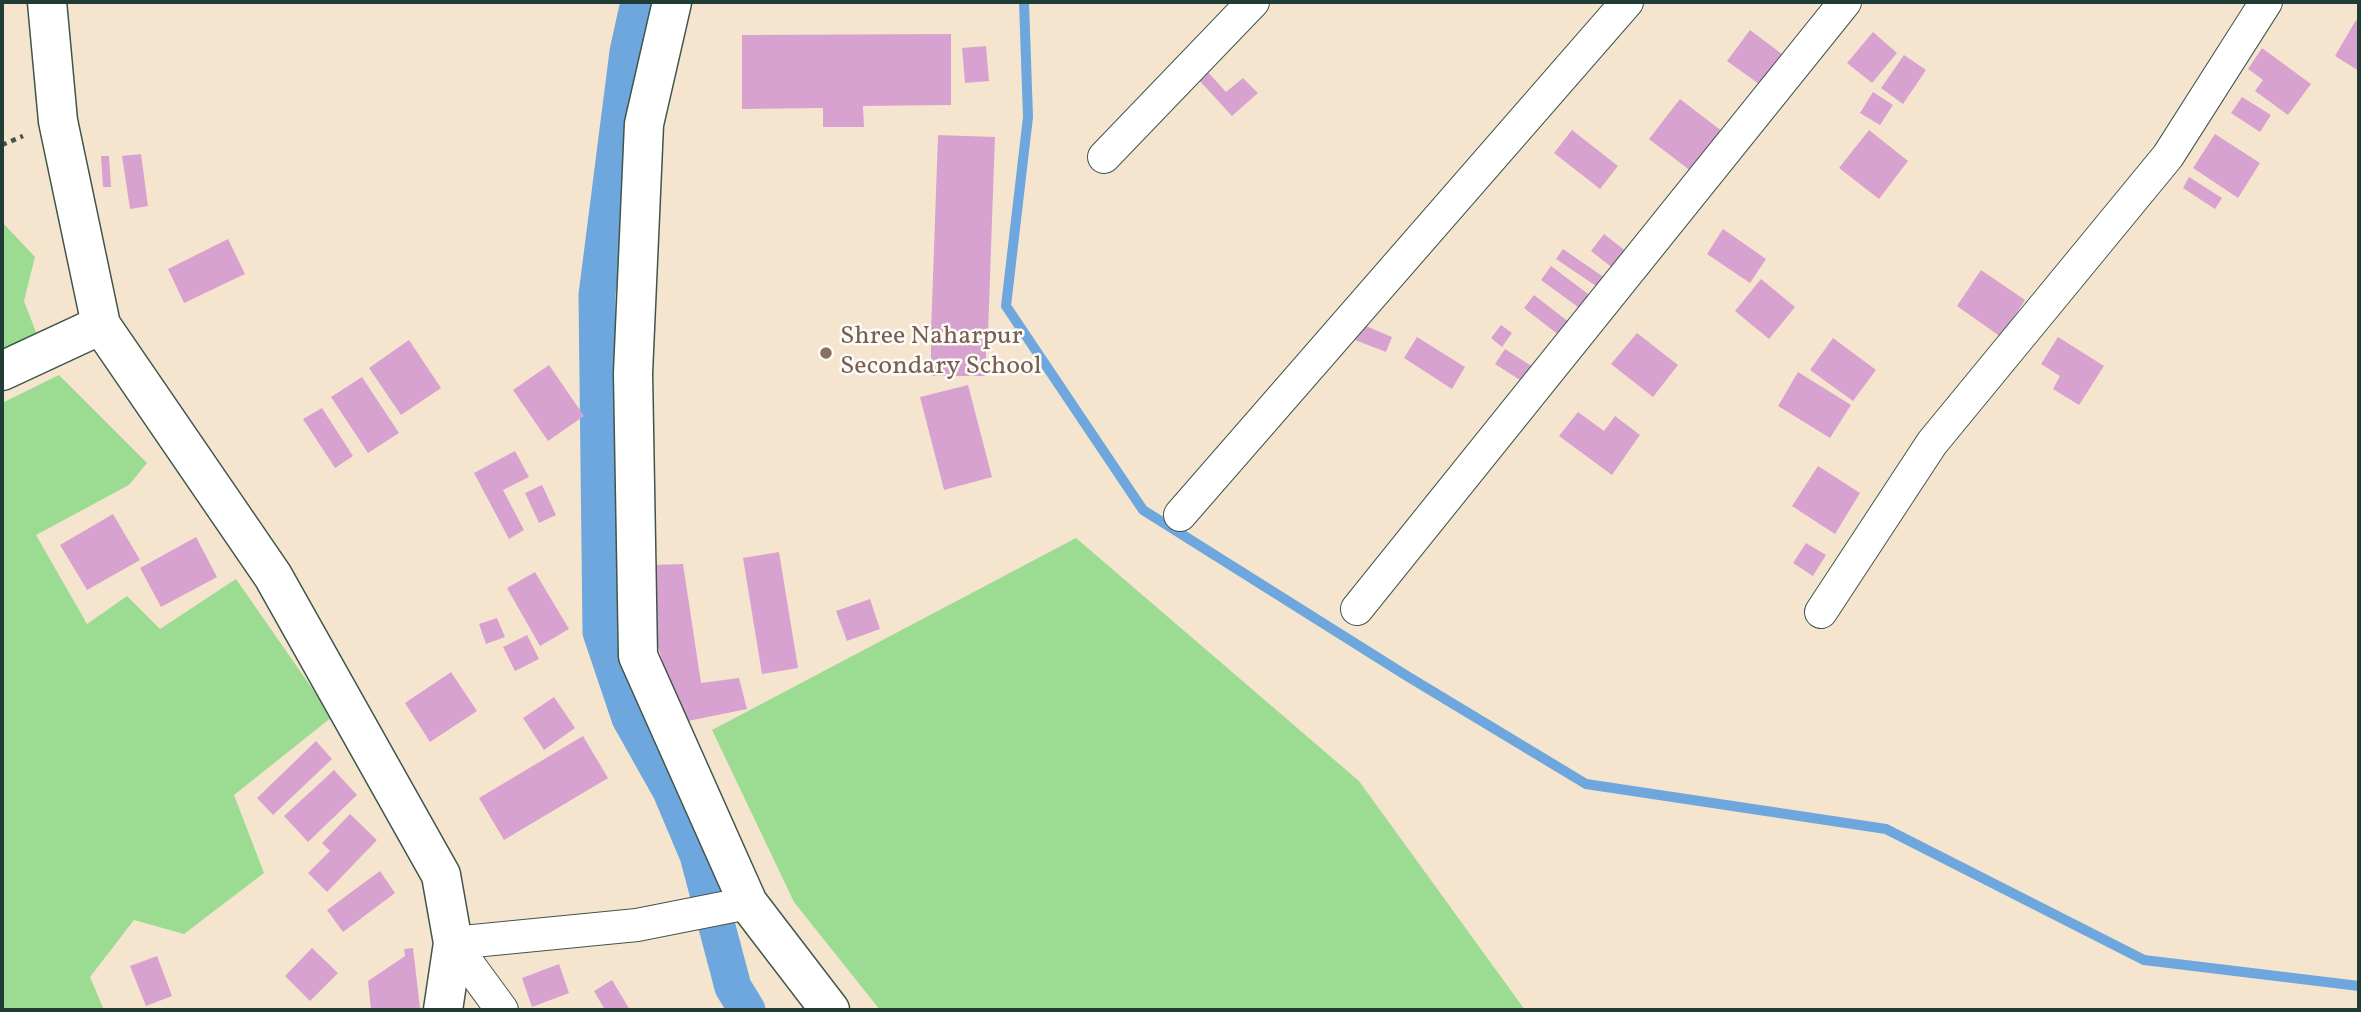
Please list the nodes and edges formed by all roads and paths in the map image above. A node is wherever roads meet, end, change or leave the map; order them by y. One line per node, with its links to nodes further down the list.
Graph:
1 (47, 2): 8 (street)
2 (673, 2): 13 (street)
3 (1252, 2): 7 (street)
4 (1627, 2): 10 (street)
5 (1845, 2): 11 (street)
6 (2266, 2): 12 (street)
7 (1104, 157)
8 (102, 325): 9 (street); 14 (street)
9 (17, 365)
10 (1180, 515)
11 (1356, 609)
12 (1821, 612)
13 (746, 903): 14 (street); 17 (street)
14 (453, 943): 15 (street); 16 (street)
15 (443, 1010)
16 (502, 1010)
17 (830, 1010)

